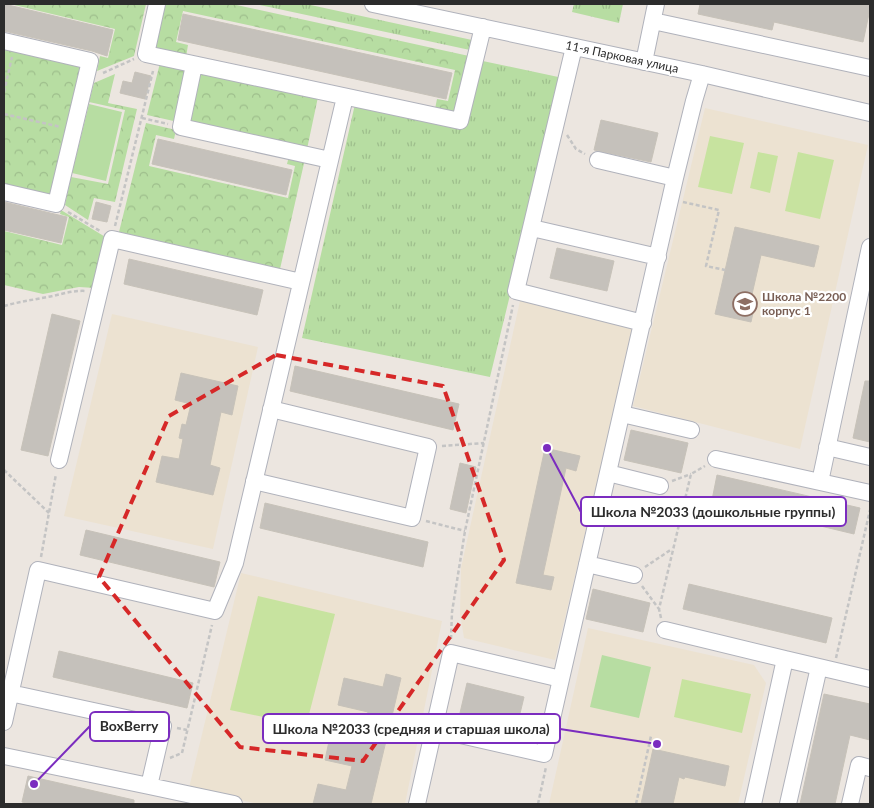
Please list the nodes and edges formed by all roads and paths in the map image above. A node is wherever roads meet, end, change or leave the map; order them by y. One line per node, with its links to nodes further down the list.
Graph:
1 (156, 4): 8 (street)
2 (373, 4): 5 (street, 11-я Парковая улица)
3 (656, 4): 4 (street)
4 (653, 21): 9 (street); 11 (street)
5 (483, 27): 7 (street, 11-я Парковая улица); 15 (street)
6 (9, 42): 13 (street); 14 (path)
7 (574, 47): 9 (street, 11-я Парковая улица); 19 (street)
8 (146, 54): 10 (street); 13 (path); 18 (path)
9 (644, 62): 12 (street, 11-я Парковая улица)
10 (194, 65): 15 (street); 21 (street)
11 (870, 68)
12 (702, 74): 16 (street, 11-я Парковая улица); 24 (street)
13 (85, 81): 27 (street)
14 (4, 92)
15 (345, 97): 22 (street)
16 (869, 110)
17 (4, 114): 20 (path)
18 (142, 118): 21 (path); 29 (path)
19 (558, 119): 23 (path); 28 (street)
20 (62, 127)
21 (182, 127): 22 (street)
22 (330, 160): 33 (street)
23 (598, 160): 24 (street)
24 (675, 178): 31 (street)
25 (4, 192): 27 (street)
26 (677, 201): 32 (path)
27 (56, 204): 29 (path)
28 (532, 228): 31 (street); 35 (street)
29 (112, 239): 33 (street); 34 (street)
30 (870, 248): 43 (street)
31 (658, 257): 37 (street)
32 (725, 270)
33 (301, 282): 38 (street)
34 (100, 291): 36 (path); 46 (street)
35 (516, 292): 37 (street); 41 (path)
36 (4, 306)
37 (643, 322): 39 (street)
38 (271, 409): 42 (street); 50 (street)
39 (622, 414): 40 (street); 48 (street)
40 (691, 430)
41 (484, 443): 42 (path); 57 (path)
42 (428, 447): 56 (street)
43 (827, 447): 44 (street); 51 (street)
44 (870, 457)
45 (716, 459): 49 (path); 51 (street)
46 (59, 460): 55 (path)
47 (4, 470): 55 (path)
48 (608, 473): 52 (street); 59 (street)
49 (692, 474): 52 (path); 58 (path)
50 (254, 481): 56 (street); 63 (street)
51 (820, 482): 53 (street)
52 (660, 486)
53 (870, 493)
54 (870, 510): 67 (path)
55 (49, 513): 60 (path)
56 (412, 518): 57 (path)
57 (465, 531): 65 (path)
58 (673, 549): 61 (path); 62 (path)
59 (588, 564): 61 (street); 68 (street)
60 (38, 570): 63 (street); 70 (street)
61 (634, 574): 62 (path)
62 (659, 609): 64 (path)
63 (215, 611): 76 (path)
64 (665, 630): 66 (street)
65 (451, 653): 68 (street); 72 (street)
66 (784, 659): 67 (street); 83 (street)
67 (826, 668): 69 (street); 84 (street)
68 (561, 679): 74 (street)
69 (870, 679)
70 (10, 693): 71 (street); 78 (street)
71 (4, 722)
72 (434, 729): 74 (street); 80 (street)
73 (651, 736): 82 (path)
74 (544, 754): 81 (path)
75 (4, 756): 78 (street)
76 (170, 758)
77 (870, 768): 85 (street)
78 (149, 786): 79 (street)
79 (234, 804)
80 (417, 804)
81 (538, 804)
82 (636, 804)
83 (752, 804)
84 (788, 804)
85 (850, 804)

